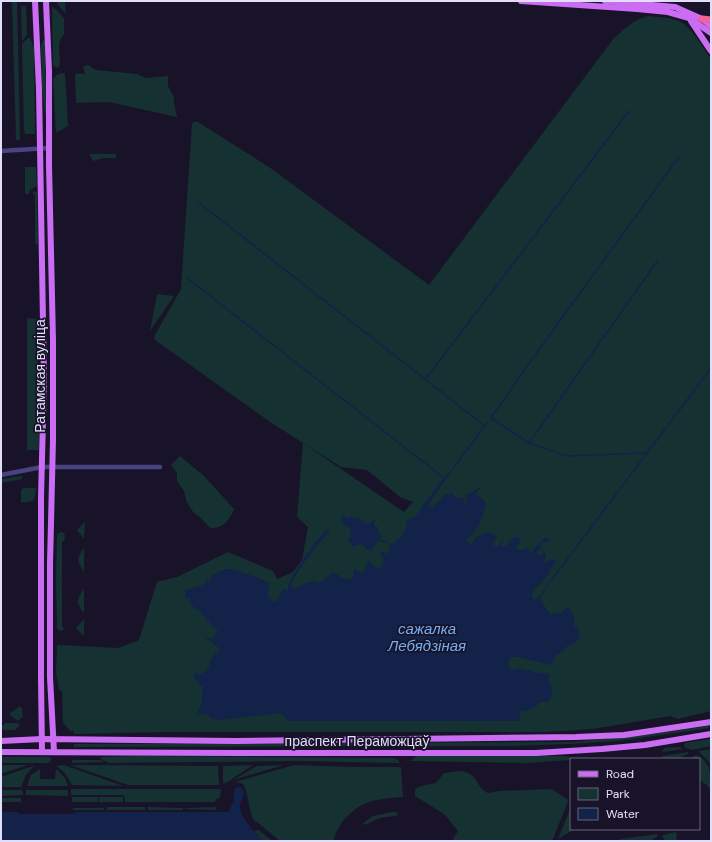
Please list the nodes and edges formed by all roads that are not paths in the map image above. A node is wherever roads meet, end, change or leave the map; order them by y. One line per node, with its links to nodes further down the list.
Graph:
1 (36, 1): 13 (main road, Ратамская вуліца)
2 (46, 1): 12 (main road, Ратамская вуліца)
3 (521, 1): 6 (main road)
4 (606, 1): 5 (main road)
5 (611, 1): 7 (main road)
6 (689, 18): 10 (main road); 11 (main road)
7 (702, 19): 8 (highway); 9 (main road)
8 (711, 20)
9 (711, 26)
10 (711, 33)
11 (711, 51)
12 (49, 148): 13 (street); 17 (main road, Ратамская вуліца)
13 (40, 149): 14 (street); 16 (main road, Ратамская вуліца)
14 (1, 152)
15 (160, 466): 17 (street)
16 (42, 467): 17 (street); 18 (street); 21 (main road, Ратамская вуліца)
17 (52, 467): 22 (main road, Ратамская вуліца)
18 (1, 475)
19 (711, 722): 22 (main road, праспект Пераможцаў)
20 (711, 734): 26 (main road, праспект Пераможцаў)
21 (42, 739): 22 (main road, праспект Пераможцаў); 23 (main road, праспект Пераможцаў); 25 (main road, Ратамская вуліца)
22 (54, 739): 26 (main road, Ратамская вуліца)
23 (1, 741)
24 (1, 752): 25 (main road, праспект Пераможцаў)
25 (42, 752): 26 (main road, праспект Пераможцаў)
26 (54, 752)

